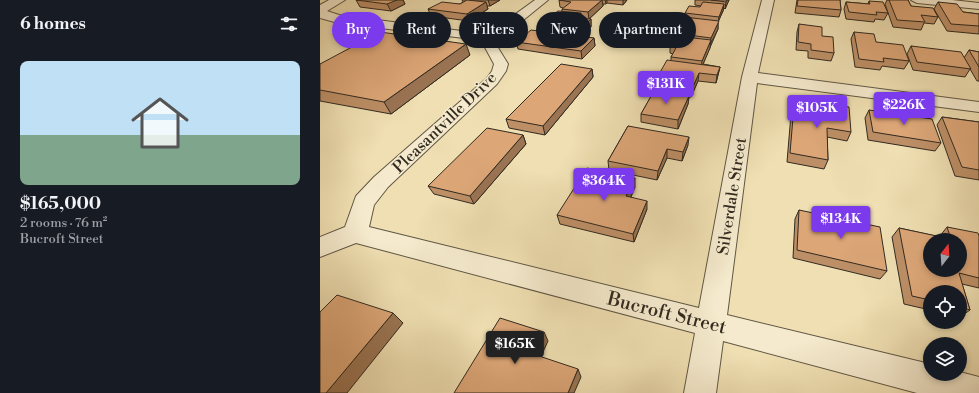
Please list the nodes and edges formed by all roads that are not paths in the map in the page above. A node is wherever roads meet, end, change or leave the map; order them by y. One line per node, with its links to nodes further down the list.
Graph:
1 (339, 0): 7 (street)
2 (542, 0): 6 (street)
3 (768, 0): 14 (street, Silverdale Street)
4 (917, 0): 5 (street)
5 (979, 6)
6 (525, 12)
7 (320, 14): 8 (street)
8 (332, 17)
9 (332, 21): 10 (street)
10 (320, 26)
11 (385, 26): 12 (street)
12 (459, 36)
13 (492, 48): 16 (street, Pleasantville Drive)
14 (750, 77): 15 (street); 18 (street, Silverdale Street)
15 (979, 107)
16 (355, 232): 17 (street); 18 (street, Bucroft Street)
17 (320, 247)
18 (711, 324): 19 (street, Silverdale Street); 20 (street, Bucroft Street)
19 (700, 393)
20 (979, 393)

